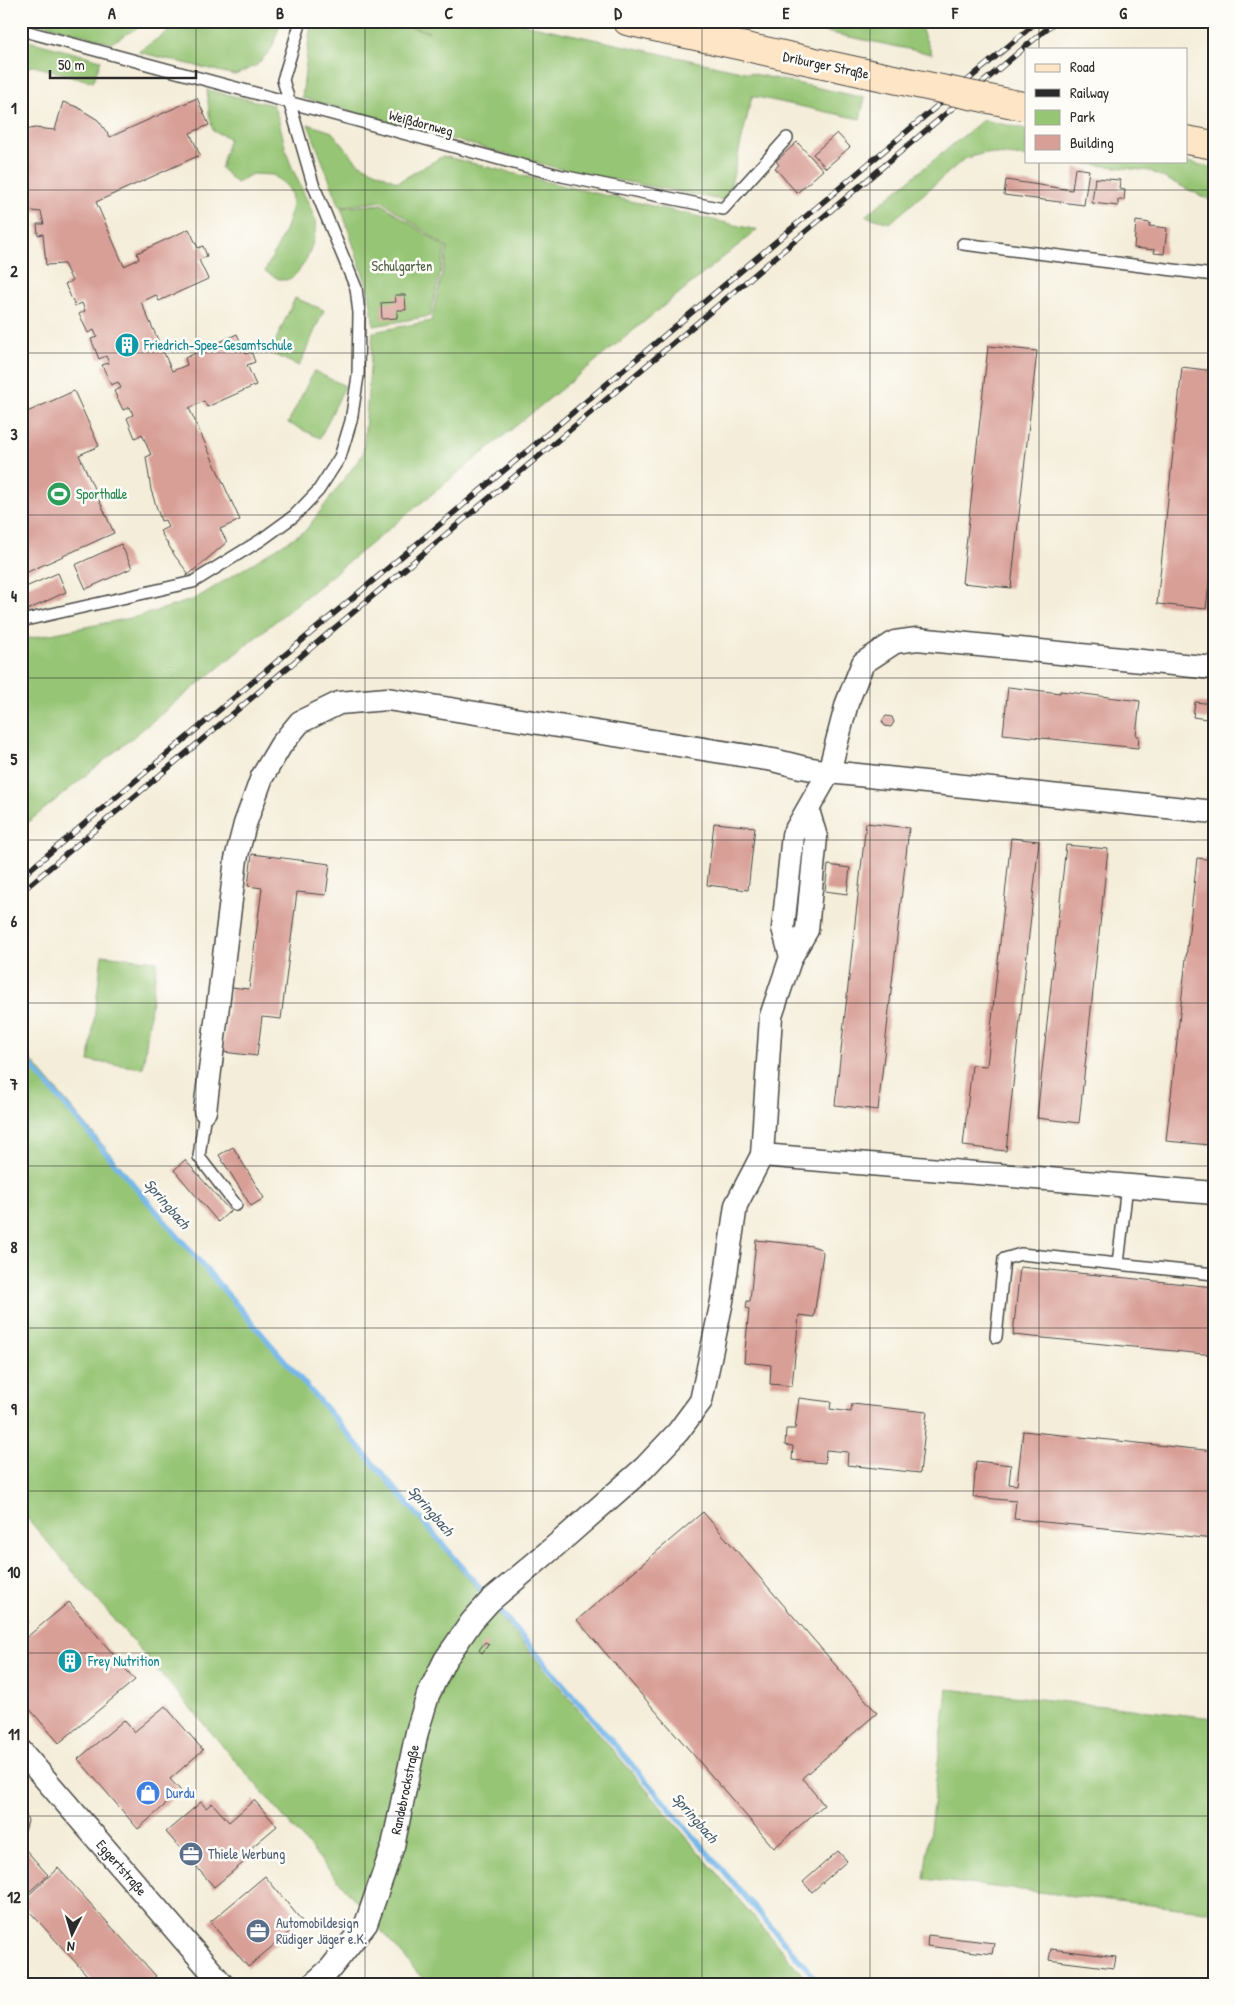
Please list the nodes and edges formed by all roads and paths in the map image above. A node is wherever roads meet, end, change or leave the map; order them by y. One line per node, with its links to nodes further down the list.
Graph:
1 (301, 21): 4 (lane)
2 (627, 21): 5 (main road, Driburger Straße, bridge)
3 (21, 30): 4 (lane, Weißdornweg)
4 (290, 103): 6 (lane, Weißdornweg); 11 (lane)
5 (1025, 107)
6 (787, 138)
7 (1188, 140): 8 (main road)
8 (1214, 145)
9 (963, 244): 10 (lane)
10 (1214, 275)
11 (21, 620)
12 (1214, 668): 13 (street)
13 (830, 772): 14 (street); 15 (street); 16 (street)
14 (1214, 812)
15 (205, 1111): 19 (lane)
16 (762, 1155): 17 (street); 25 (street, Randebrockstraße)
17 (1127, 1185): 18 (street); 20 (lane)
18 (1214, 1193)
19 (236, 1205)
20 (1118, 1264): 21 (lane); 22 (lane)
21 (1214, 1274)
22 (996, 1337)
23 (21, 1751): 24 (street, Eggertstraße)
24 (223, 1985)
25 (312, 1985)

